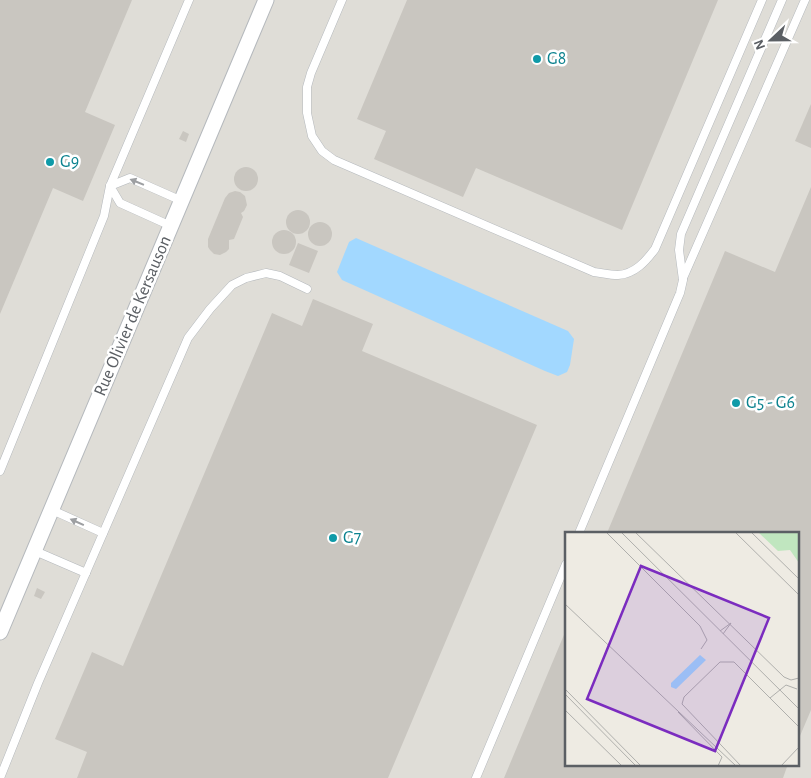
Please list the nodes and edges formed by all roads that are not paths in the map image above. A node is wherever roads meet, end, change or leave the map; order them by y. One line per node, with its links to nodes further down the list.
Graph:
1 (189, 0): 7 (lane)
2 (266, 0): 8 (street, Rue Olivier de Kersauson)
3 (342, 0): 4 (lane)
4 (762, 0)
5 (782, 0): 10 (lane)
6 (806, 0): 10 (lane)
7 (110, 186): 8 (lane, one-way to 7); 9 (lane); 12 (lane)
8 (182, 201): 9 (street, Rue Olivier de Kersauson)
9 (171, 226): 13 (street, Rue Olivier de Kersauson)
10 (683, 280): 14 (lane)
11 (307, 289): 15 (lane)
12 (0, 471)
13 (52, 510): 15 (lane, one-way to 13); 16 (street, Rue Olivier de Kersauson)
14 (579, 532)
15 (103, 533): 18 (lane)
16 (34, 551): 18 (lane); 19 (street, Rue Olivier de Kersauson)
17 (565, 566): 21 (lane)
18 (86, 573): 20 (lane)
19 (0, 632)
20 (0, 778)
21 (476, 778)

